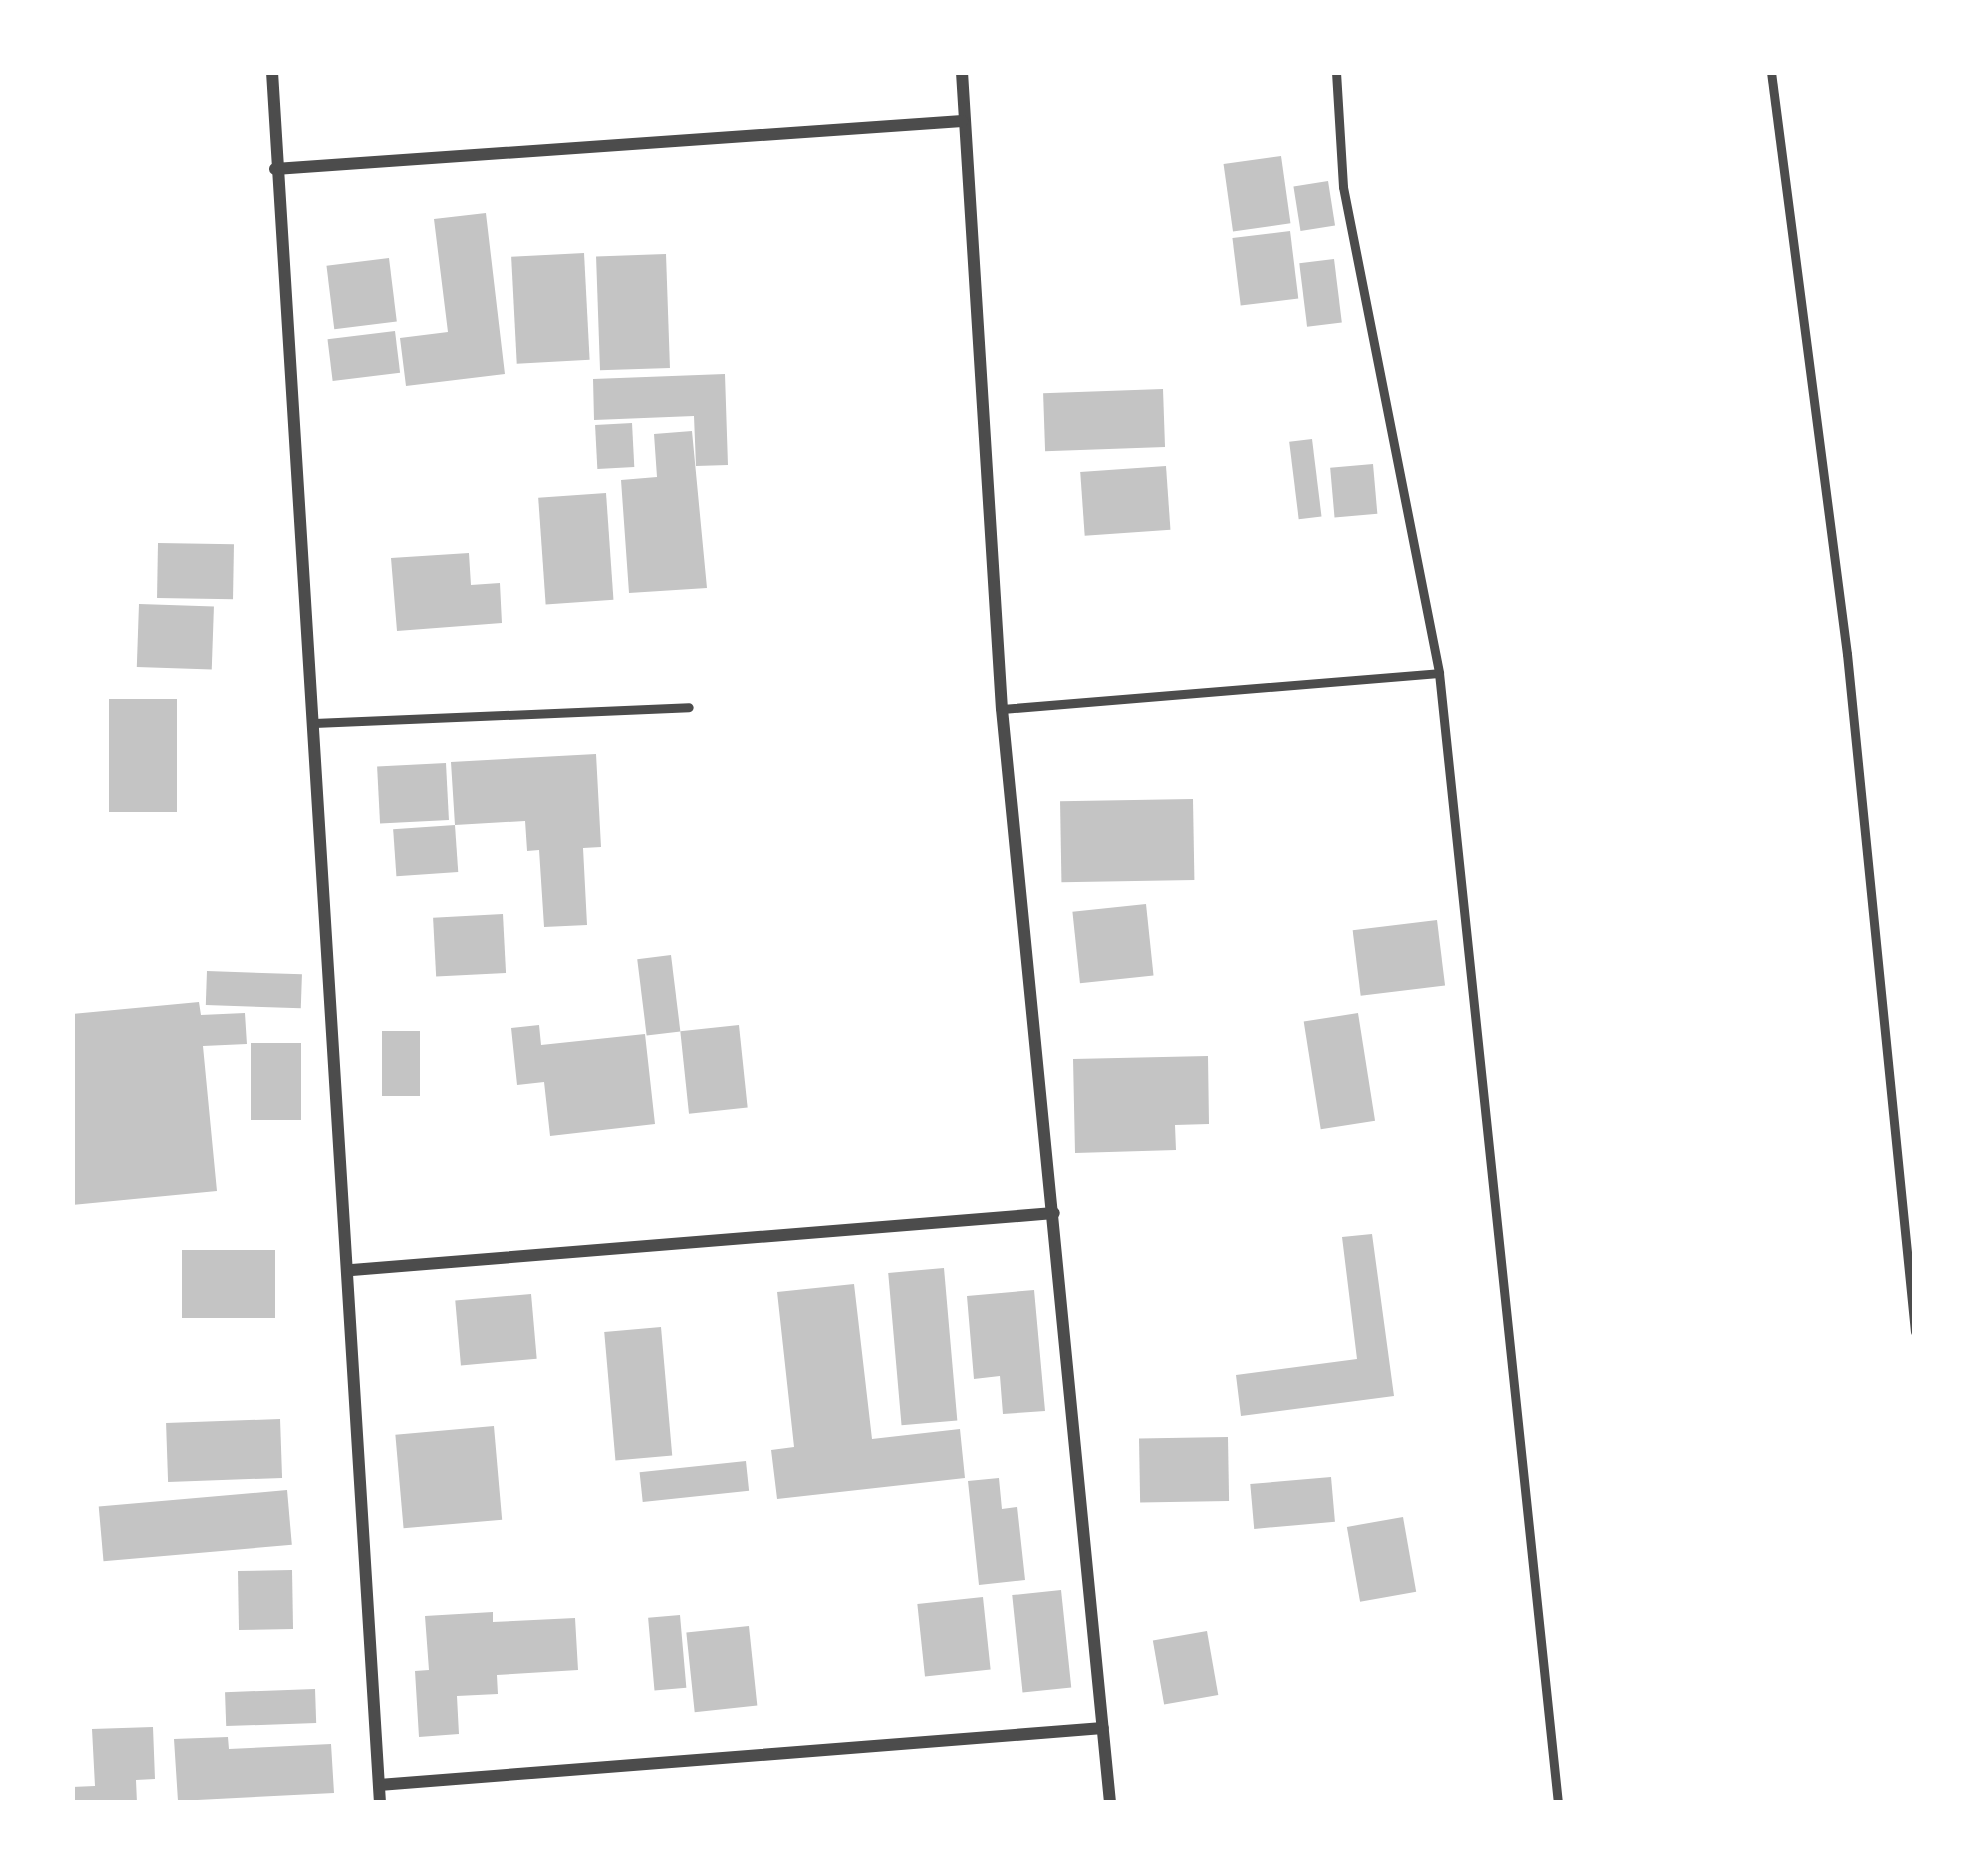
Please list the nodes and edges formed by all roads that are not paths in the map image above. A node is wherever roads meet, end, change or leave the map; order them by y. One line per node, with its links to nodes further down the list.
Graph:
1 (272, 72): 6 (street)
2 (962, 72): 5 (street)
3 (1336, 72): 7 (lane)
4 (1771, 72): 13 (lane)
5 (962, 122): 6 (street); 9 (street)
6 (275, 169): 10 (street)
7 (1439, 673): 9 (lane); 18 (lane)
8 (689, 707): 10 (lane)
9 (1002, 709): 11 (street)
10 (314, 723): 12 (street)
11 (1054, 1213): 12 (street); 14 (street)
12 (352, 1270): 15 (street)
13 (1915, 1332)
14 (1103, 1728): 15 (street); 17 (street)
15 (379, 1785): 16 (street)
16 (380, 1803)
17 (1110, 1803)
18 (1558, 1803)

